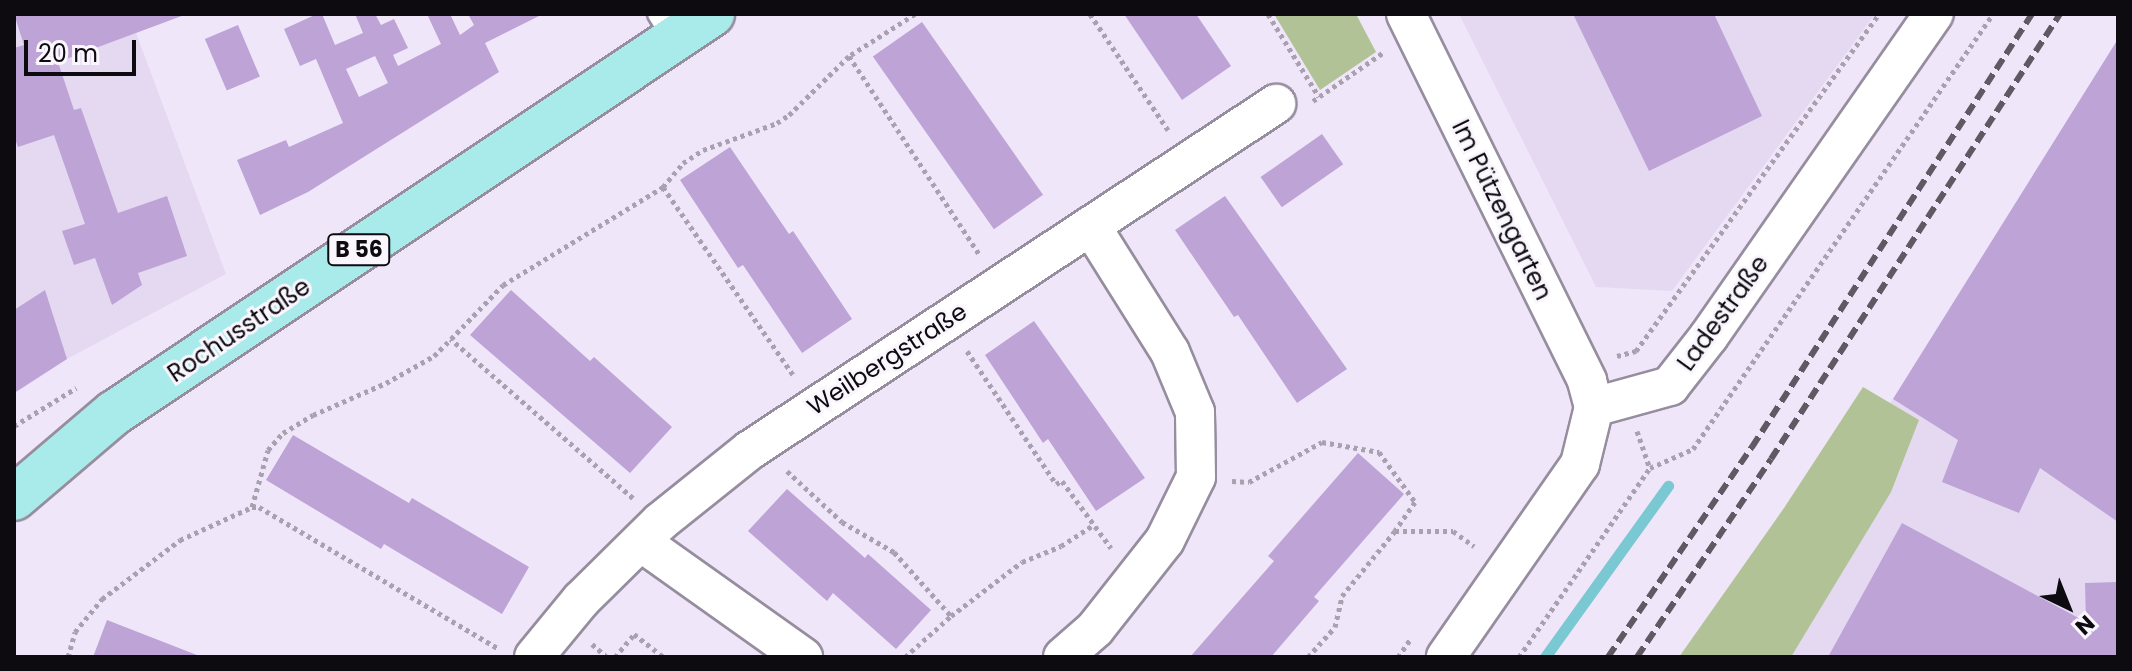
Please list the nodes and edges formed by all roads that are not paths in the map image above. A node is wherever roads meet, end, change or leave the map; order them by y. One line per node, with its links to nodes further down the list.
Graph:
1 (712, 14): 4 (main road, Rochusstraße / B 56)
2 (1934, 14): 7 (street, Ladestraße)
3 (1410, 22): 7 (street, Im Pützengarten)
4 (665, 27): 8 (main road, Rochusstraße / B 56)
5 (1276, 104): 6 (street, Weilbergstraße)
6 (1091, 226): 9 (street, Weilbergstraße); 12 (street)
7 (1594, 407): 13 (street)
8 (14, 498)
9 (651, 532): 10 (street, Weilbergstraße); 11 (street)
10 (534, 657)
11 (803, 657)
12 (1063, 657)
13 (1446, 657)

